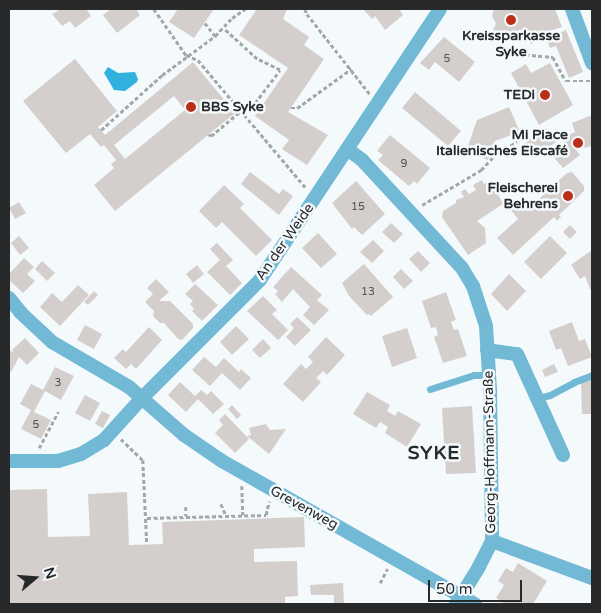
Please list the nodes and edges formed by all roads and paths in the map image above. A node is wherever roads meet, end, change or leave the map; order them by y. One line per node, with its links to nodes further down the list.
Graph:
1 (154, 9): 10 (path)
2 (245, 9): 7 (path)
3 (305, 9): 12 (path)
4 (440, 9): 14 (street, An der Weide)
5 (572, 9): 11 (street)
6 (204, 24): 8 (path)
7 (222, 28): 8 (path); 16 (path)
8 (215, 36): 10 (path)
9 (519, 54): 13 (path)
10 (186, 55): 16 (path); 17 (path)
11 (592, 63)
12 (351, 70): 14 (path); 15 (path)
13 (592, 81)
14 (377, 103): 20 (street, An der Weide)
15 (291, 108)
16 (242, 112): 18 (path); 21 (path)
17 (100, 130)
18 (209, 134)
19 (526, 136): 22 (path)
20 (347, 149): 21 (street, An der Weide); 24 (street, Georg-Hoffmann-Straße)
21 (315, 198): 28 (street, An der Weide)
22 (422, 206)
23 (9, 298): 28 (street, Grevenweg)
24 (487, 350): 25 (street, Georg-Hoffmann-Straße); 29 (street, Georg-Hoffmann-Straße)
25 (489, 375): 27 (lane); 43 (street, Georg-Hoffmann-Straße)
26 (592, 375): 29 (lane)
27 (430, 389)
28 (142, 398): 31 (street, An der Weide); 35 (street, Grevenweg)
29 (538, 398): 32 (street, Georg-Hoffmann-Straße)
30 (58, 412): 34 (path)
31 (112, 431): 34 (street, An der Weide); 42 (path)
32 (563, 455)
33 (9, 461): 34 (street, An der Weide)
34 (27, 462)
35 (242, 473): 39 (path); 46 (street, Grevenweg)
36 (221, 504): 38 (path)
37 (186, 507): 41 (path)
38 (226, 515): 39 (path); 41 (path)
39 (243, 515): 40 (path)
40 (266, 515)
41 (186, 516): 42 (path)
42 (146, 518): 44 (path)
43 (492, 541): 45 (street); 46 (street, Georg-Hoffmann-Straße)
44 (147, 545)
45 (592, 578)
46 (458, 600): 47 (street, Grevenweg)
47 (475, 604)

